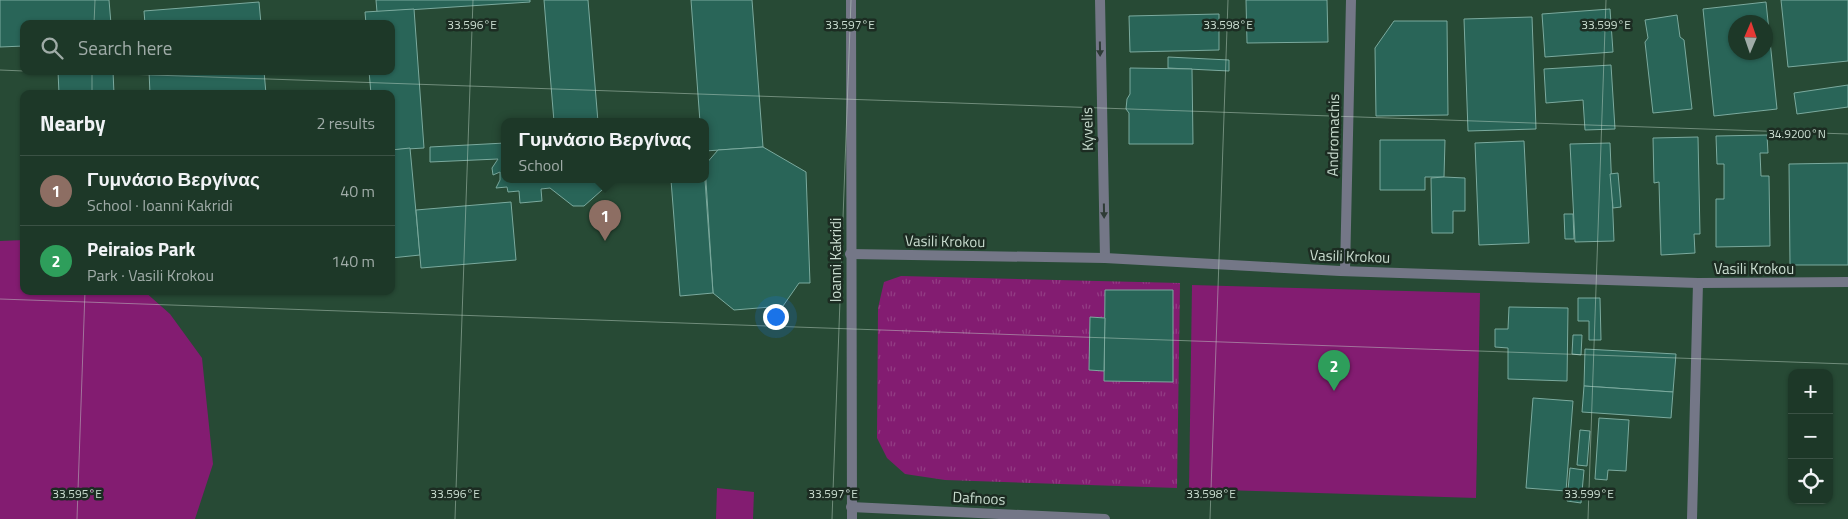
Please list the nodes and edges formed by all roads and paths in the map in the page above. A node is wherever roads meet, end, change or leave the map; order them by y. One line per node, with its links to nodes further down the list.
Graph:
1 (851, 0): 4 (street, Ioanni Kakridi)
2 (1100, 0): 5 (street, Kyvelis, one-way to 5)
3 (1352, 0): 6 (street, Andromachis)
4 (850, 254): 5 (street, Vasili Krokou); 9 (street, Ioanni Kakridi)
5 (1104, 258): 6 (street, Vasili Krokou)
6 (1345, 271): 8 (street, Vasili Krokou)
7 (1848, 282): 8 (street, Vasili Krokou)
8 (1698, 283): 12 (street)
9 (851, 508): 10 (street, Ioanni Kakridi); 11 (street, Dafnoos)
10 (852, 519)
11 (1104, 519)
12 (1692, 519)

